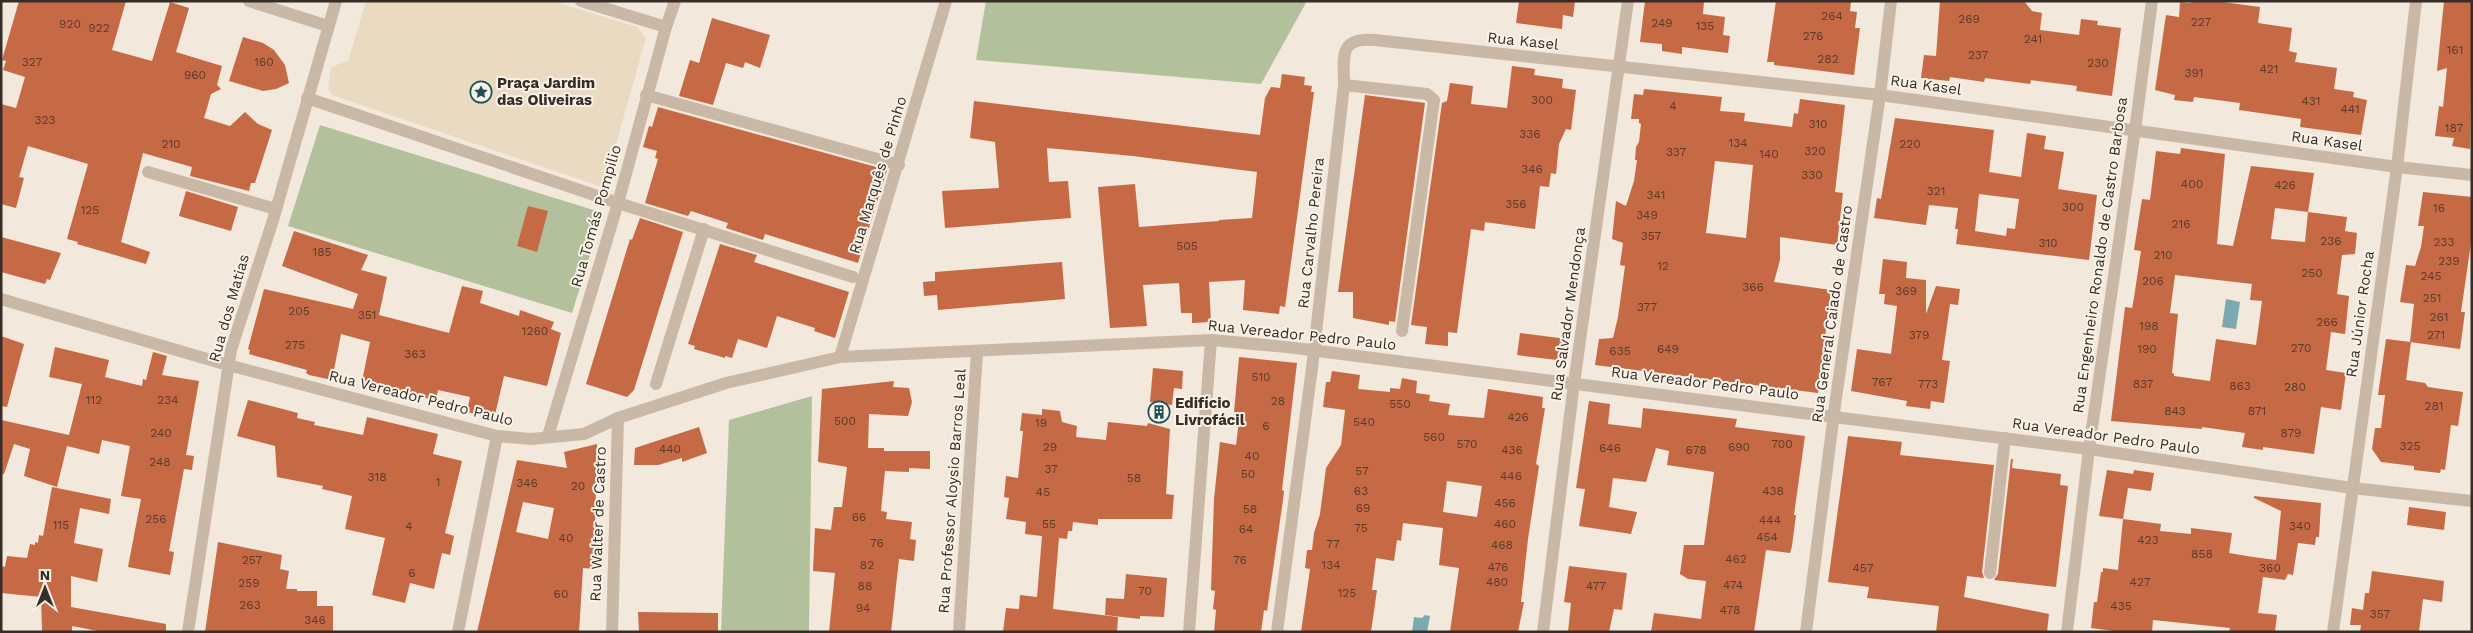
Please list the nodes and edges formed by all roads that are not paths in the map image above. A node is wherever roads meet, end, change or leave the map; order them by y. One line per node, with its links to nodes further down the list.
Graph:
1 (249, 1): 10 (street)
2 (336, 1): 10 (street, Rua dos Matias)
3 (581, 1): 11 (street)
4 (675, 1): 11 (street, Rua Tomás Pompilio)
5 (946, 1): 19 (street, Rua Marquês de Pinho)
6 (1628, 1): 13 (street, Rua Salvador Mendonça)
7 (1891, 1): 16 (street, Rua General Caiado de Castro)
8 (2152, 1): 18 (street, Rua Engenheiro Ronaldo de Castro Barbosa)
9 (2416, 1): 20 (street, Rua Júnior Rocha)
10 (328, 26): 17 (street, Rua dos Matias)
11 (666, 27): 15 (street, Rua Tomás Pompilio)
12 (1374, 40): 13 (street, Rua Kasel); 14 (street, Rua Carvalho Pereira)
13 (1620, 68): 16 (street, Rua Kasel); 34 (street, Rua Salvador Mendonça)
14 (1344, 85): 28 (street); 30 (street, Rua Carvalho Pereira)
15 (646, 95): 19 (street); 23 (street, Rua Tomás Pompilio)
16 (1880, 95): 18 (street, Rua Kasel); 36 (street, Rua General Caiado de Castro)
17 (307, 98): 23 (street); 24 (street, Rua dos Matias)
18 (2135, 130): 20 (street, Rua Kasel); 41 (street, Rua Engenheiro Ronaldo de Castro Barbosa)
19 (899, 165): 32 (street, Rua Marquês de Pinho)
20 (2397, 167): 22 (street, Rua Kasel); 42 (street, Rua Júnior Rocha)
21 (148, 172): 24 (street)
22 (2472, 175)
23 (618, 202): 25 (street); 39 (street, Rua Tomás Pompilio)
24 (276, 209): 33 (street, Rua dos Matias)
25 (704, 229): 26 (street); 35 (street)
26 (853, 276)
27 (1, 299): 33 (street, Rua Vereador Pedro Paulo)
28 (1402, 331)
29 (1211, 340): 30 (street, Rua Vereador Pedro Paulo); 31 (street, Rua Vereador Pedro Paulo); 49 (street)
30 (1314, 351): 34 (street, Rua Vereador Pedro Paulo); 50 (street, Rua Carvalho Pereira)
31 (977, 352): 32 (street, Rua Vereador Pedro Paulo); 48 (street, Rua Professor Aloysio Barros Leal)
32 (840, 357): 37 (street, Rua Vereador Pedro Paulo)
33 (228, 365): 38 (street, Rua Vereador Pedro Paulo); 45 (street, Rua dos Matias)
34 (1574, 383): 36 (street, Rua Vereador Pedro Paulo); 51 (street, Rua Salvador Mendonça)
35 (656, 384)
36 (1834, 416): 40 (street, Rua Vereador Pedro Paulo); 52 (street, Rua General Caiado de Castro)
37 (618, 418): 39 (street, Rua Vereador Pedro Paulo); 47 (street, Rua Walter de Castro)
38 (497, 436): 39 (street, Rua Vereador Pedro Paulo); 46 (street)
39 (548, 436)
40 (2005, 438): 41 (street, Rua Vereador Pedro Paulo); 44 (street)
41 (2089, 449): 42 (street, Rua Vereador Pedro Paulo); 53 (street, Rua Engenheiro Ronaldo de Castro Barbosa)
42 (2352, 488): 43 (street, Rua Vereador Pedro Paulo); 54 (street, Rua Júnior Rocha)
43 (2472, 501)
44 (1990, 572)
45 (188, 632)
46 (458, 632)
47 (612, 632)
48 (959, 632)
49 (1189, 632)
50 (1277, 632)
51 (1542, 632)
52 (1806, 632)
53 (2067, 632)
54 (2333, 632)

